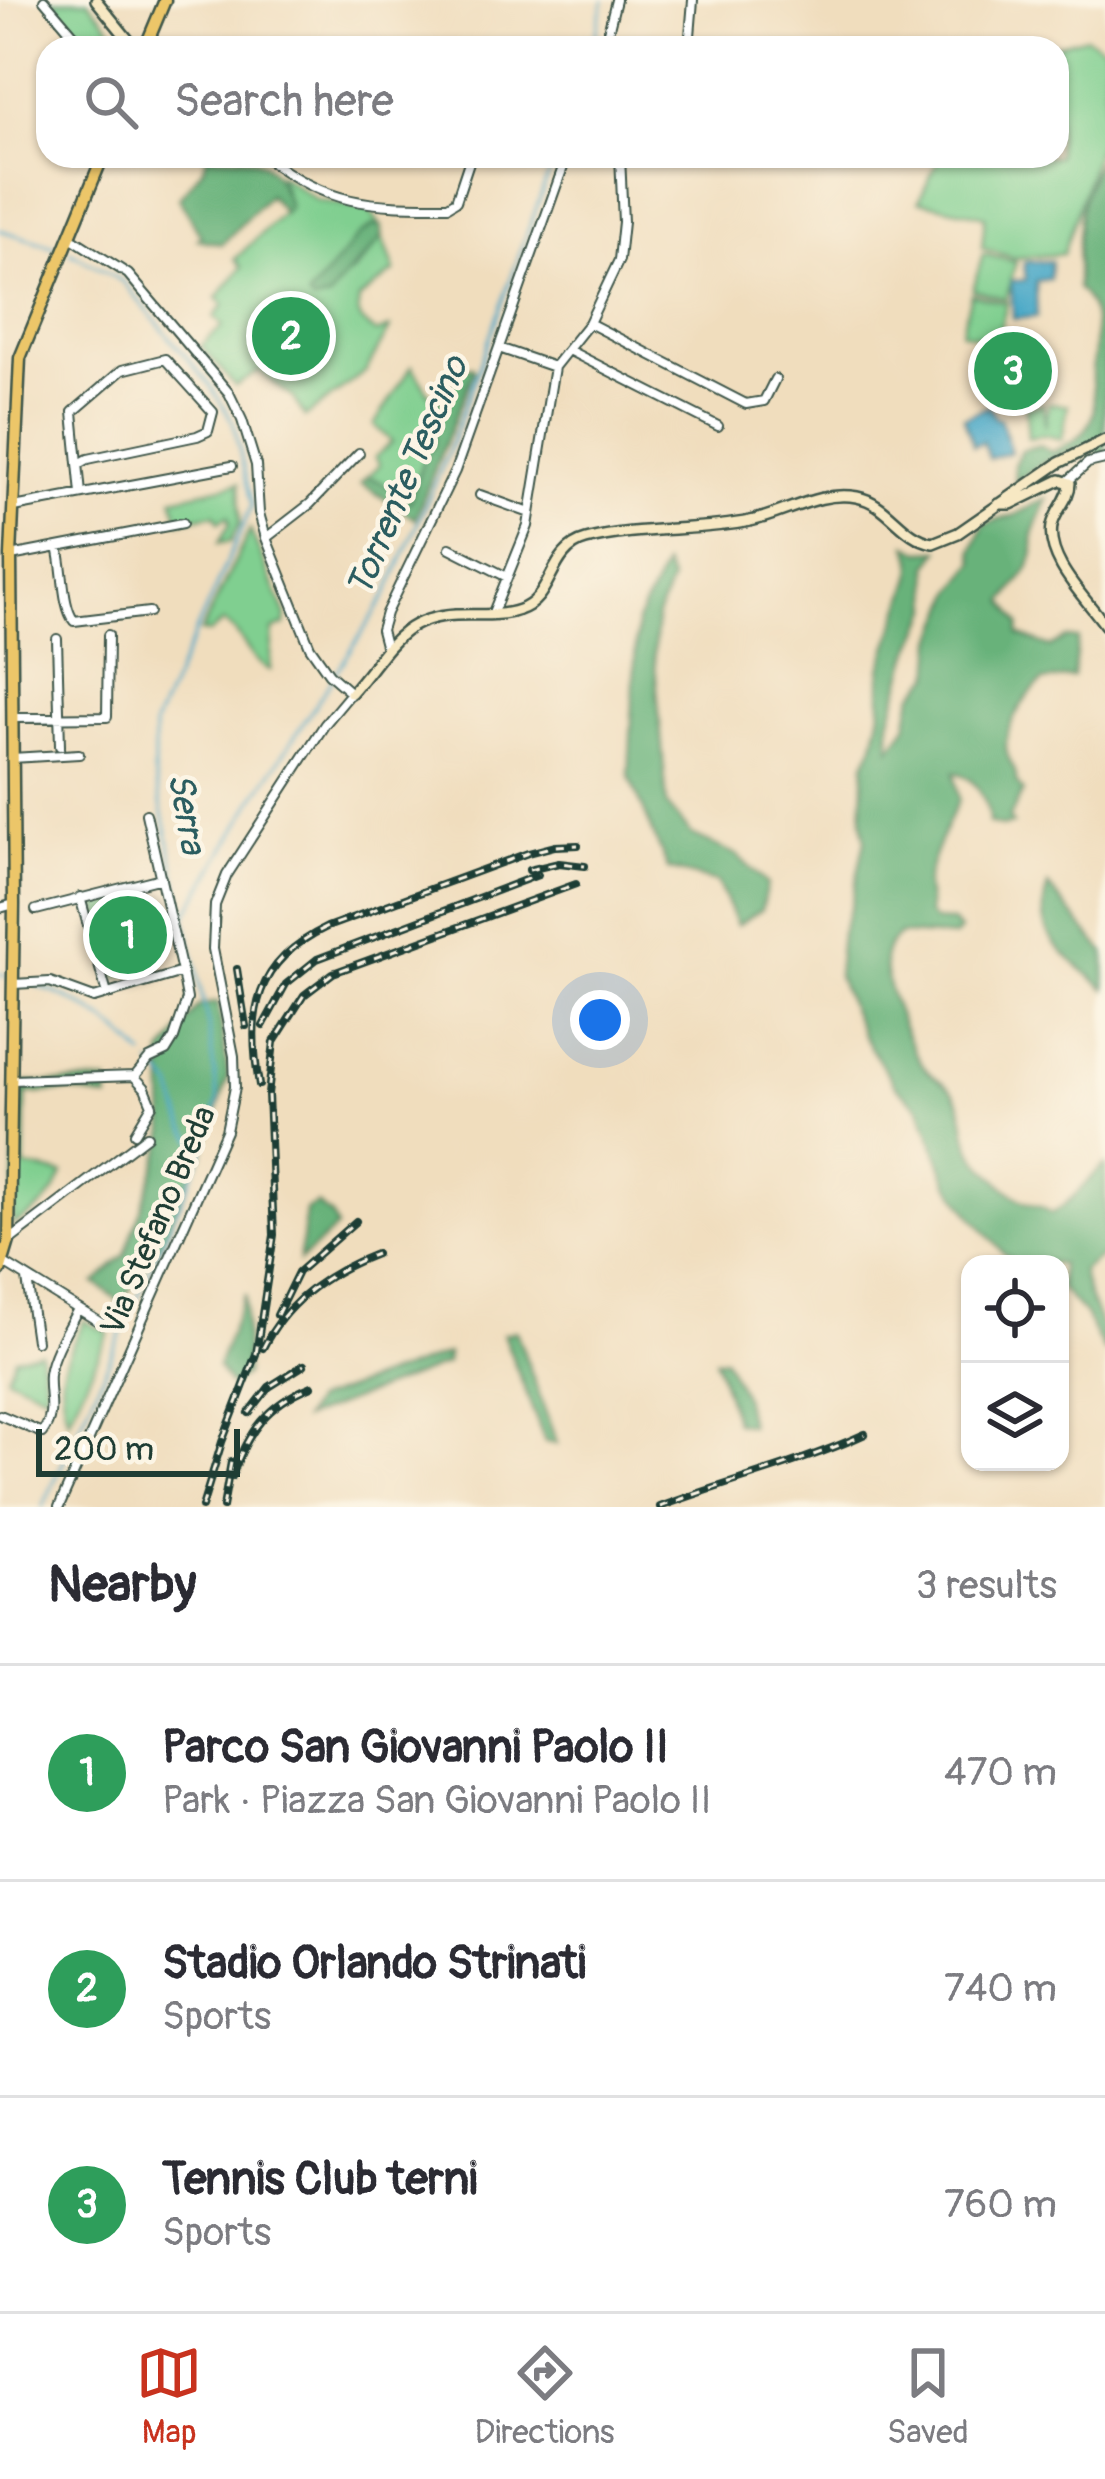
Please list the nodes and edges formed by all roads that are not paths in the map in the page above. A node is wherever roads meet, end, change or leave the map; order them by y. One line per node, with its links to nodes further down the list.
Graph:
1 (44, 0): 6 (street)
2 (96, 0): 7 (street)
3 (165, 0): 8 (main road)
4 (616, 0): 9 (street)
5 (693, 0): 10 (street)
6 (75, 36)
7 (125, 36)
8 (151, 36)
9 (607, 36)
10 (690, 36)
11 (98, 168): 16 (main road)
12 (279, 168): 13 (street)
13 (467, 168)
14 (562, 168): 18 (street)
15 (621, 168): 17 (street)
16 (69, 240): 32 (main road); 35 (street)
17 (589, 323): 19 (street); 21 (street)
18 (499, 348): 20 (street); 45 (street)
19 (568, 350): 20 (street); 22 (street)
20 (554, 367): 33 (street)
21 (775, 379)
22 (718, 426)
23 (1105, 440): 31 (street)
24 (358, 453): 35 (street)
25 (1105, 459): 28 (street)
26 (79, 464): 26 (street); 29 (street)
27 (232, 466): 29 (street)
28 (1068, 481): 31 (street); 42 (street)
29 (81, 494): 32 (street)
30 (480, 495): 33 (street)
31 (999, 503): 41 (street)
32 (14, 507): 38 (main road)
33 (530, 513): 39 (street)
34 (183, 523): 36 (street)
35 (266, 538): 46 (street)
36 (58, 547): 38 (street); 40 (street)
37 (450, 548): 39 (street)
38 (11, 556): 48 (main road)
39 (507, 577): 41 (street)
40 (149, 612)
41 (492, 615): 45 (street)
42 (1105, 625)
43 (108, 635): 47 (street)
44 (57, 639): 47 (street)
45 (386, 649): 46 (street)
46 (351, 693): 73 (street, Via Stefano Breda)
47 (57, 717): 48 (street); 49 (street)
48 (13, 718): 51 (main road)
49 (60, 746)
50 (79, 754): 51 (street)
51 (12, 758): 55 (main road)
52 (146, 814): 53 (street)
53 (160, 878): 54 (street); 58 (street)
54 (80, 897): 57 (street); 60 (street)
55 (14, 904): 56 (street); 59 (main road)
56 (0, 908)
57 (36, 910)
58 (182, 972): 60 (street); 61 (street)
59 (13, 984): 60 (street); 62 (main road)
60 (106, 994)
61 (134, 1076): 62 (street); 63 (street)
62 (17, 1077): 65 (main road)
63 (135, 1133)
64 (147, 1136): 66 (street)
65 (5, 1158): 66 (main road)
66 (9, 1241): 67 (main road)
67 (2, 1267): 68 (street)
68 (27, 1277): 69 (street); 71 (street)
69 (78, 1309): 70 (street); 72 (street)
70 (101, 1323)
71 (36, 1341)
72 (0, 1415)
73 (59, 1507)

